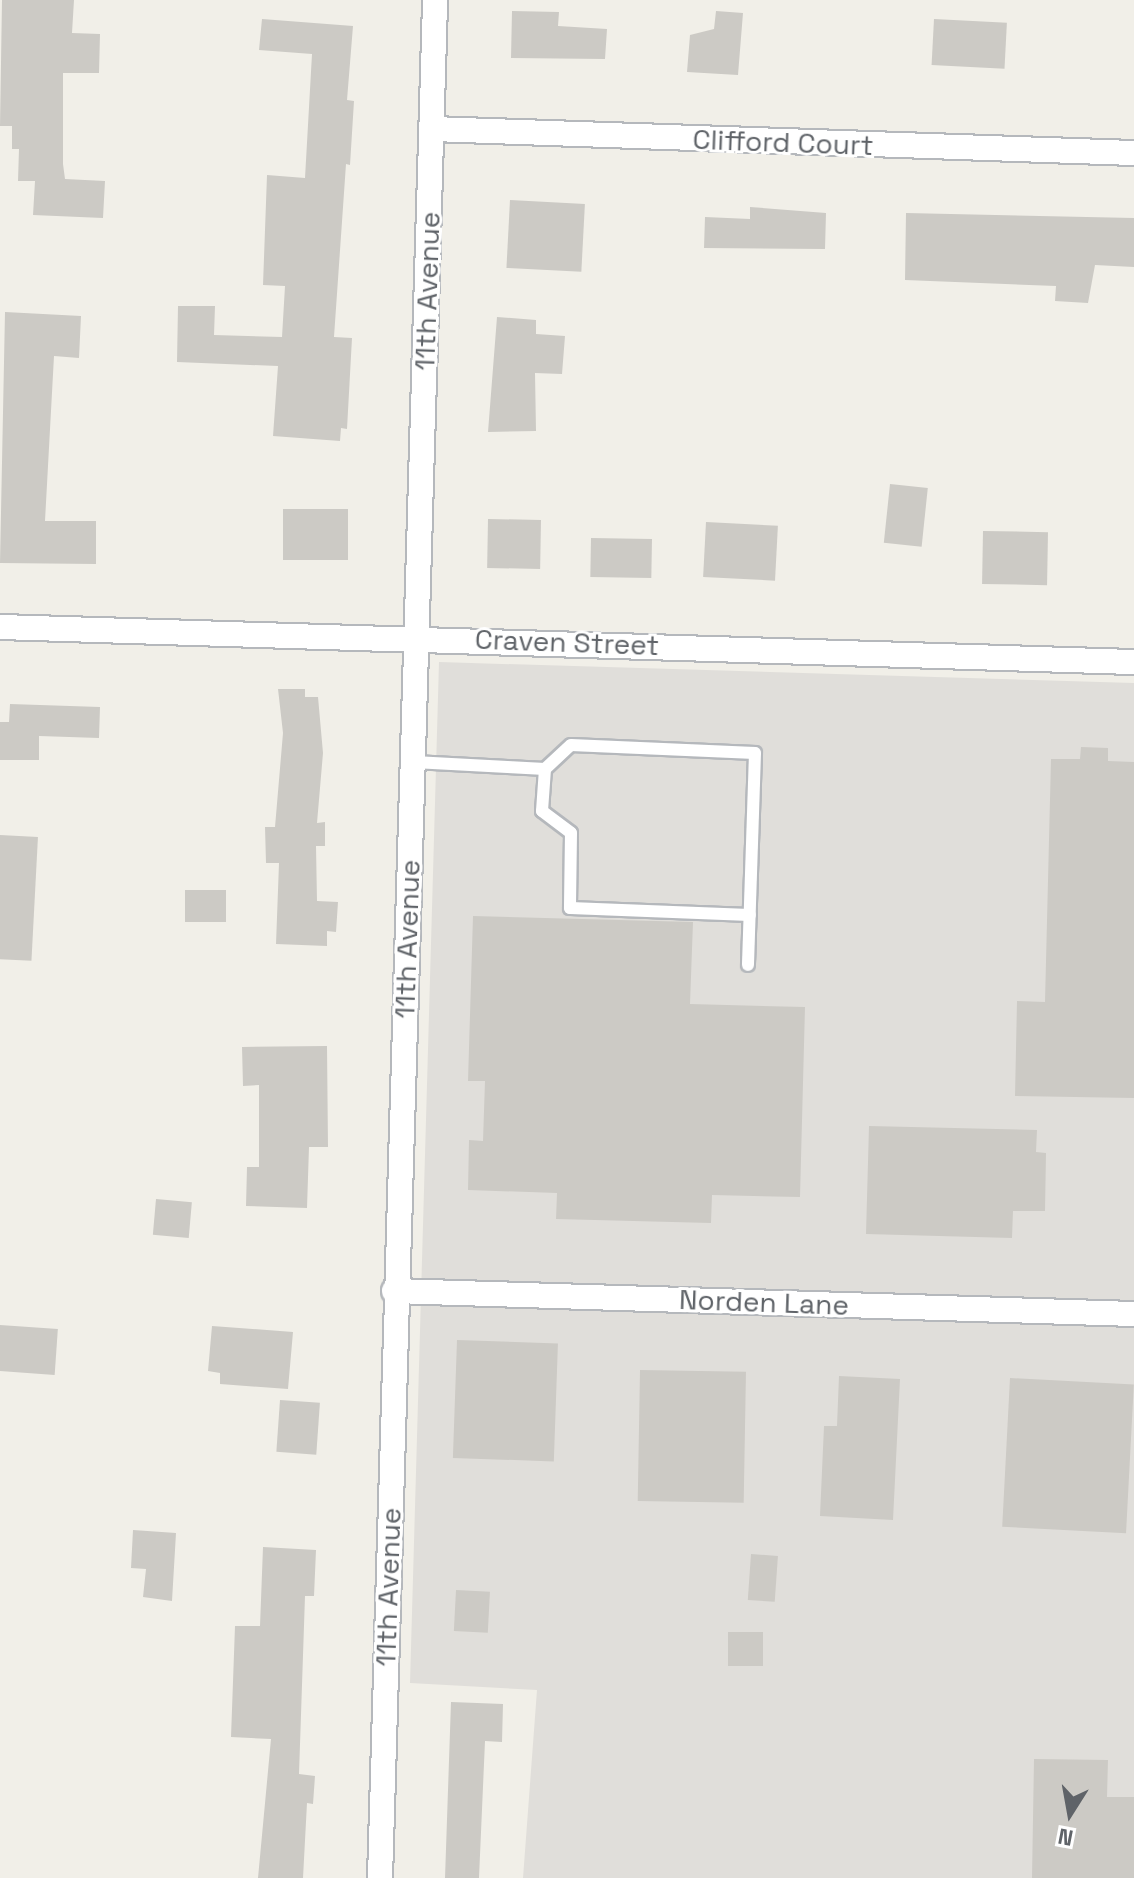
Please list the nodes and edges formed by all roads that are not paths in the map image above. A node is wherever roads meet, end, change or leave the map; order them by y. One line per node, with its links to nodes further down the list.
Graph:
1 (435, 0): 2 (street, 11th Avenue)
2 (432, 129): 3 (street, Clifford Court); 5 (street, 11th Avenue)
3 (1134, 153)
4 (0, 627): 5 (street, Craven Street)
5 (418, 637): 6 (street, Craven Street); 7 (street, 11th Avenue)
6 (1134, 662)
7 (414, 762): 8 (lane); 11 (street, 11th Avenue)
8 (545, 769): 9 (lane); 9 (lane)
9 (750, 915): 10 (lane)
10 (748, 965)
11 (394, 1291): 12 (street, Norden Lane); 13 (street, 11th Avenue)
12 (1134, 1314)
13 (380, 1878)

